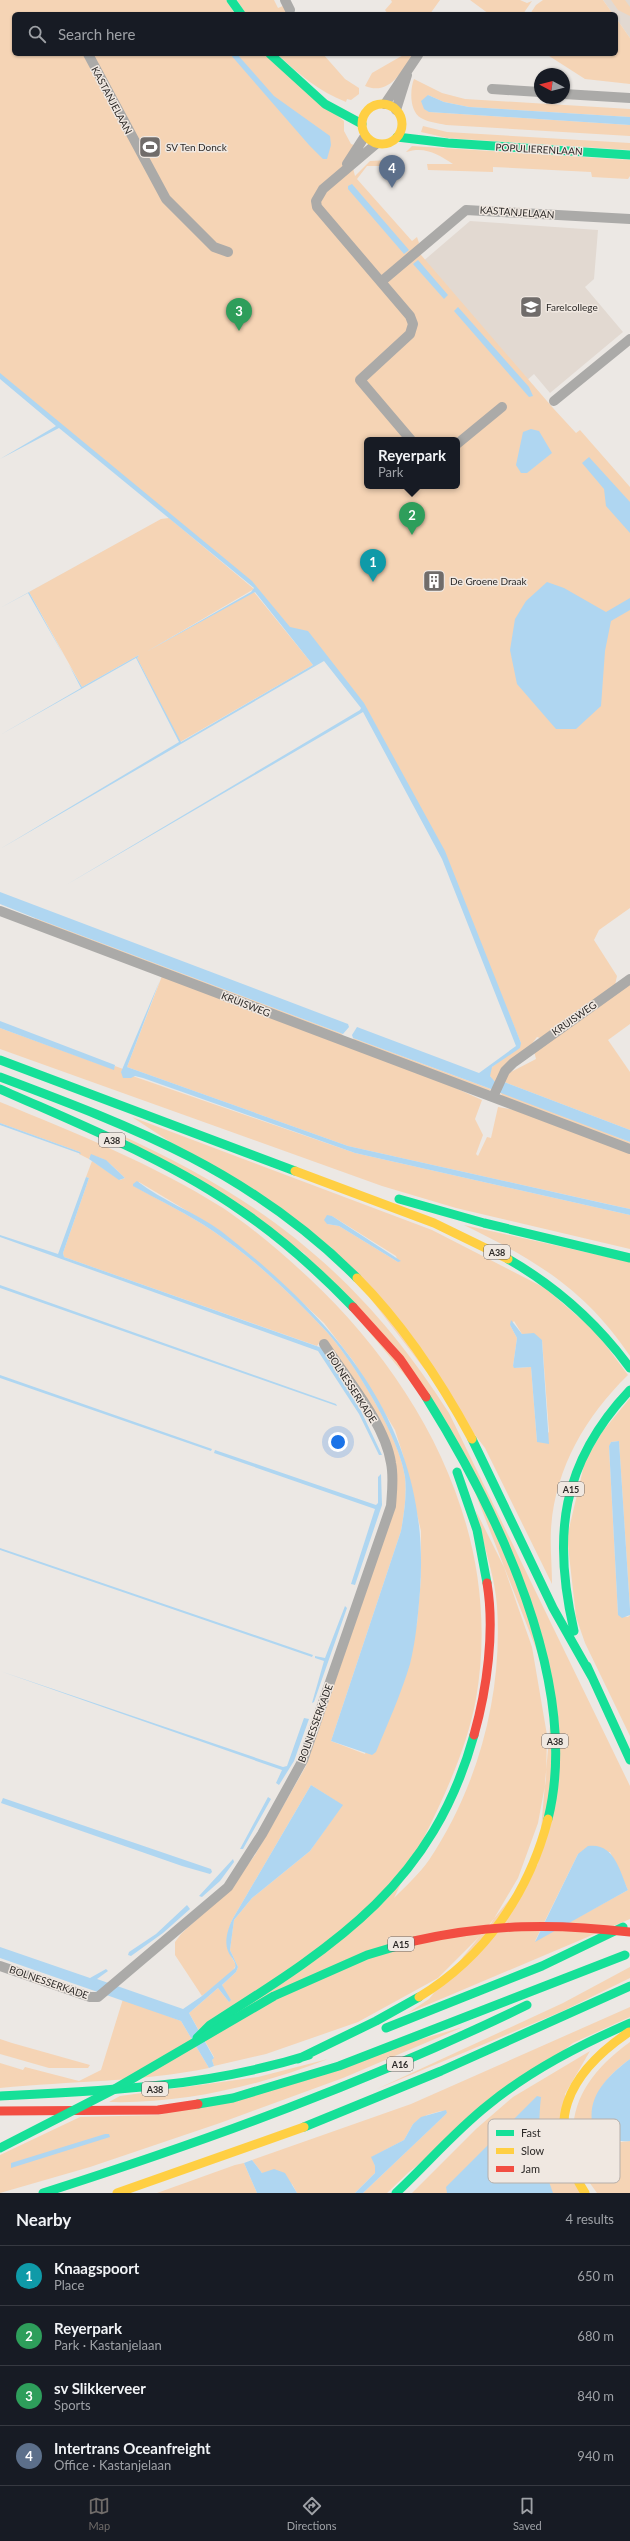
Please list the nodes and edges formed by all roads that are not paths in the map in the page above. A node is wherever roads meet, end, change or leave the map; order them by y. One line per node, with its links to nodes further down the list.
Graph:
1 (285, 0): 3 (street)
2 (232, 1): 4 (main road)
3 (290, 10)
4 (240, 12)
5 (89, 56): 26 (street, KASTANJELAAN)
6 (272, 56): 9 (main road)
7 (417, 56): 8 (street)
8 (410, 68): 14 (street); 16 (street)
9 (306, 87): 15 (main road); 17 (main road)
10 (492, 89): 11 (street)
11 (534, 92)
12 (570, 94): 13 (street)
13 (630, 98)
14 (385, 104): 15 (main road); 16 (main road)
15 (368, 110): 17 (main road)
16 (396, 110): 18 (main road)
17 (362, 124): 19 (main road)
18 (402, 126): 20 (main road); 21 (main road, POPULIERENLAAN)
19 (365, 136): 22 (main road); 24 (street)
20 (397, 137): 21 (main road, POPULIERENLAAN); 22 (main road)
21 (448, 143): 23 (main road, POPULIERENLAAN)
22 (376, 144): 24 (street)
23 (630, 155)
24 (343, 171): 27 (street)
25 (630, 219): 27 (street, KASTANJELAAN)
26 (228, 252)
27 (382, 281): 31 (street)
28 (630, 339): 29 (street)
29 (554, 401)
30 (502, 407): 32 (street)
31 (408, 437)
32 (460, 442)
33 (0, 911): 38 (street, KRUISWEG)
34 (630, 979): 38 (street, KRUISWEG)
35 (0, 1060): 40 (main road, A38)
36 (0, 1076): 46 (main road, A38)
37 (0, 1090): 42 (main road, A38)
38 (495, 1090): 39 (street, KRUISWEG)
39 (630, 1149)
40 (335, 1186): 41 (main road, A38); 44 (main road, A38)
41 (630, 1258)
42 (384, 1343): 55 (main road, A38, bridge); 56 (main road, A38)
43 (324, 1344): 51 (street, BOLNESSERKADE)
44 (629, 1366)
45 (630, 1390): 46 (main road, A15)
46 (592, 1677): 47 (main road, A38)
47 (630, 1760)
48 (630, 1924): 56 (main road, A38)
49 (630, 1932): 55 (main road, A15, bridge)
50 (628, 1954): 58 (main road, A16); 62 (main road, A16)
51 (0, 1966)
52 (630, 1986): 63 (main road, A16)
53 (630, 2023): 64 (main road)
54 (630, 2031): 59 (main road)
55 (192, 2044): 60 (main road, A38, bridge)
56 (298, 2059): 57 (main road, A38)
57 (0, 2096)
58 (0, 2111)
59 (565, 2119)
60 (0, 2148)
61 (580, 2183): 65 (main road)
62 (43, 2193)
63 (117, 2193)
64 (396, 2193)
65 (585, 2193)

